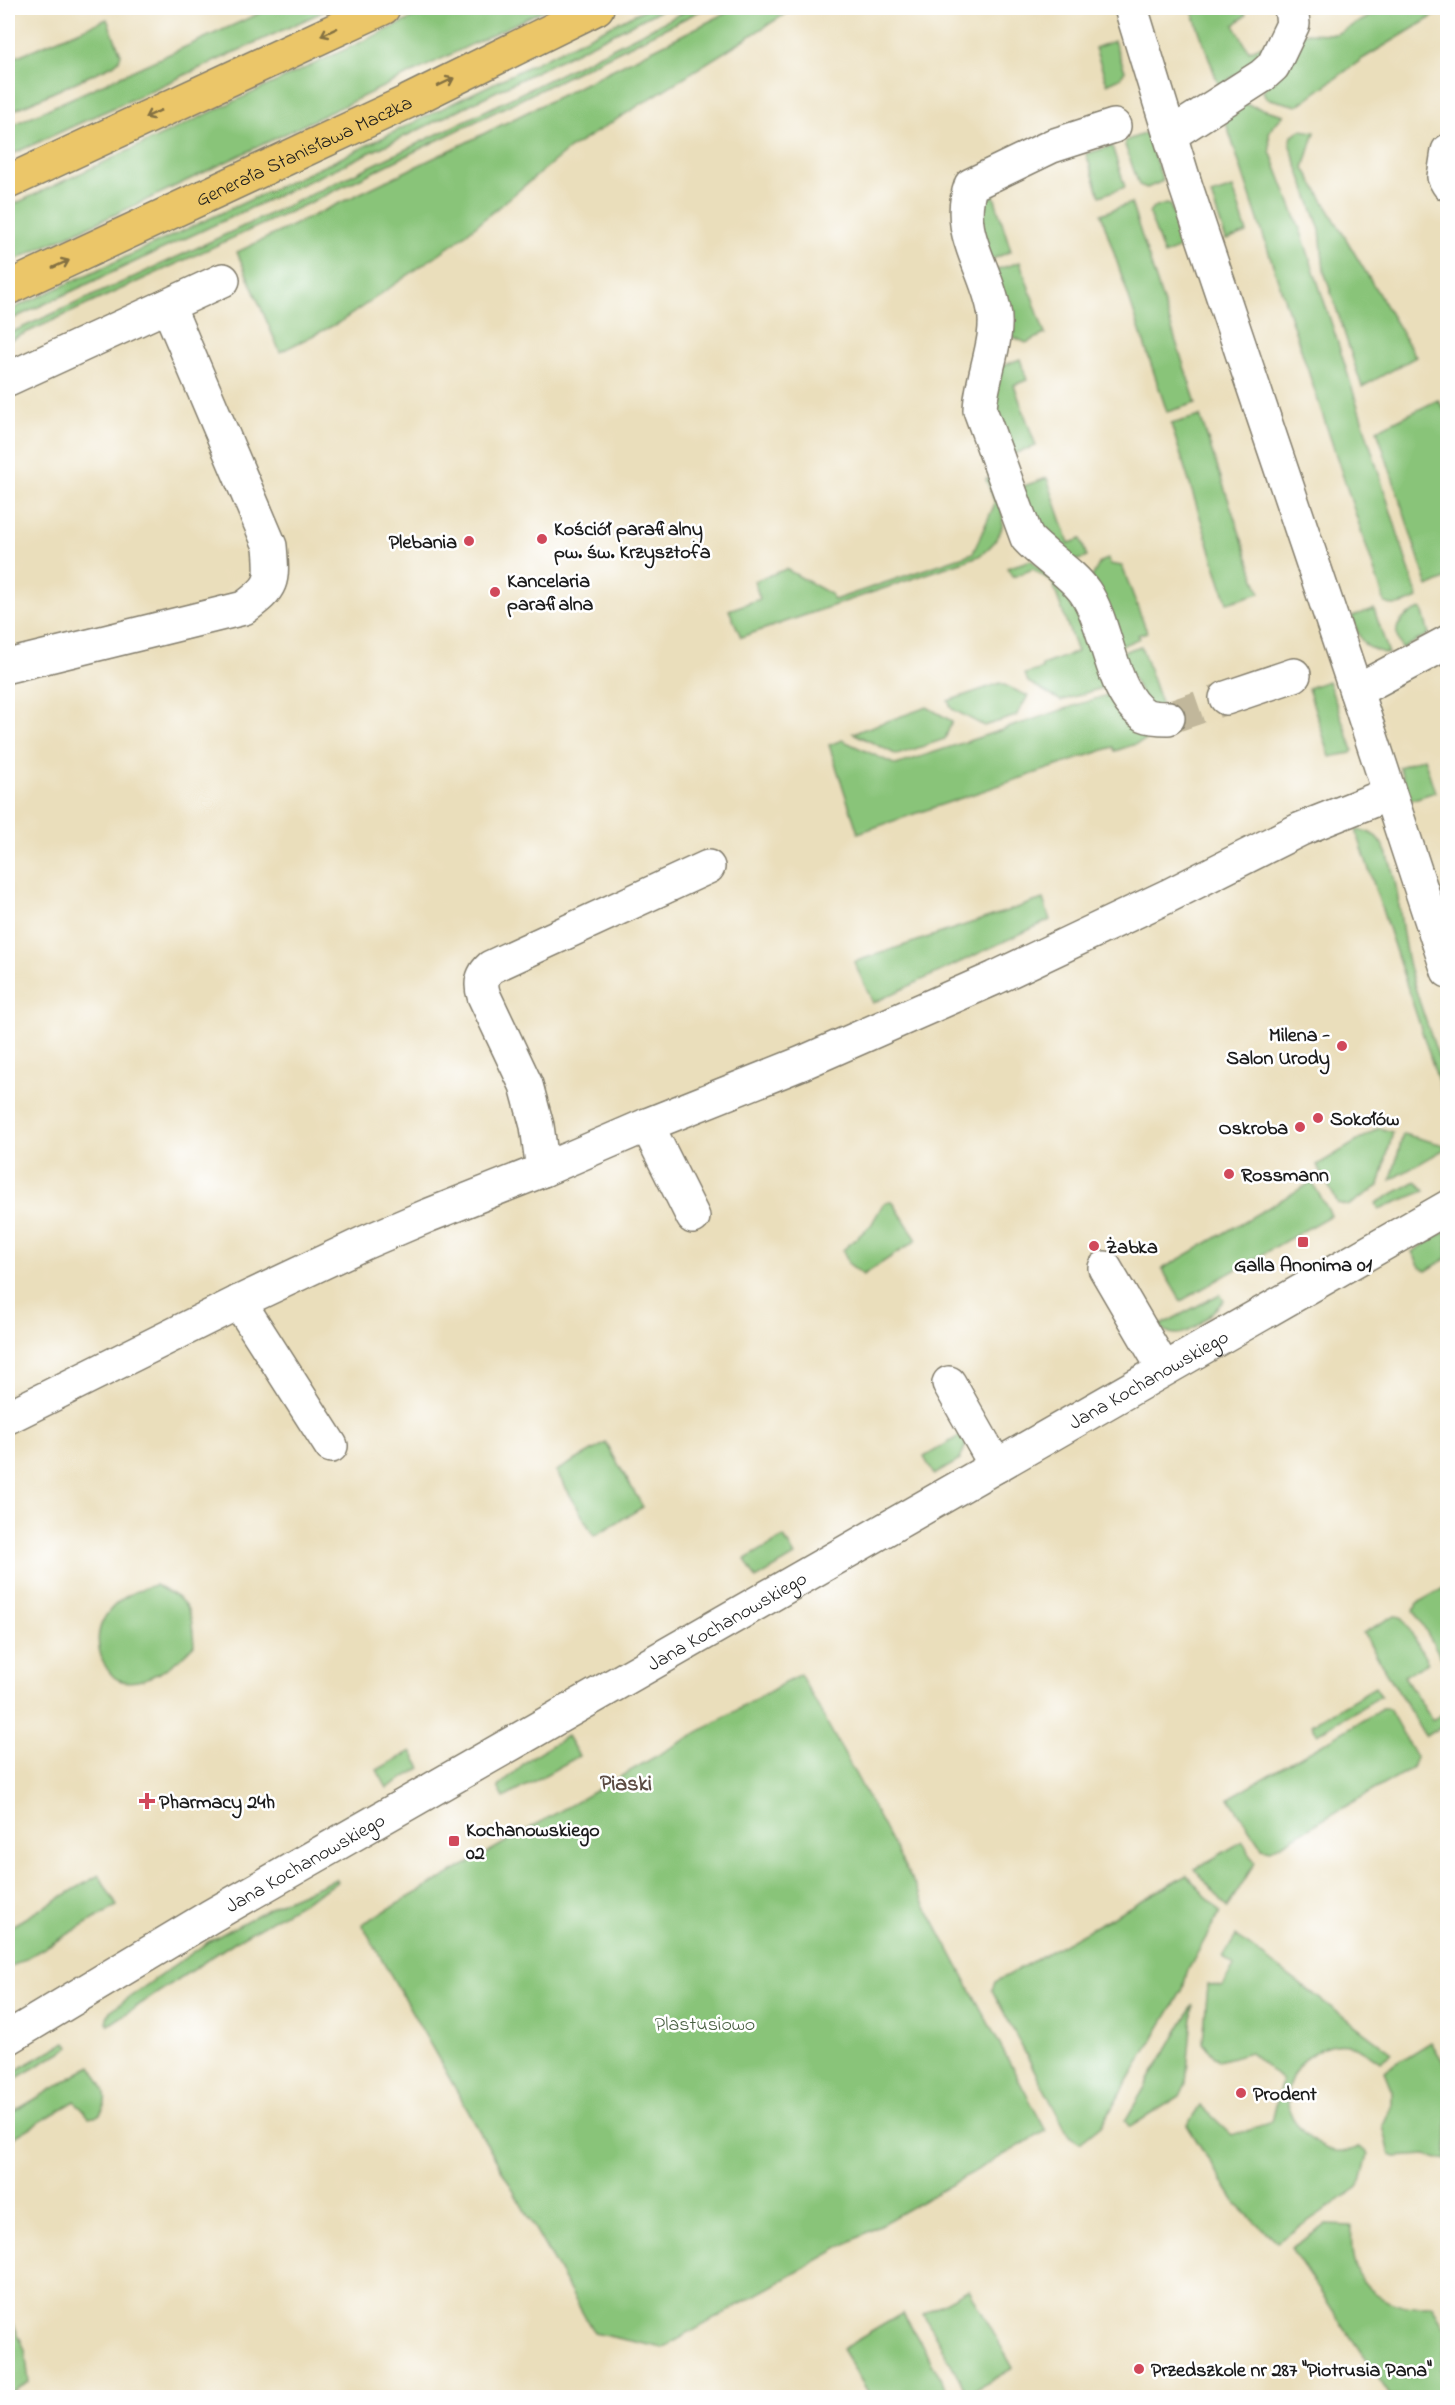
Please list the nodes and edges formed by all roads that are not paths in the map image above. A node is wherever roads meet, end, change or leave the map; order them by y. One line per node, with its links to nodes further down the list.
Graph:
1 (382, 8): 8 (main road, one-way to 8)
2 (597, 8): 11 (main road, Generała Stanisława Maczka, one-way to 2)
3 (1131, 8): 6 (street)
4 (1291, 8): 6 (street)
5 (1114, 126): 19 (street)
6 (1170, 135): 17 (street)
7 (1448, 151): 9 (street)
8 (8, 182)
9 (1448, 183)
10 (223, 280): 12 (street)
11 (8, 288)
12 (168, 306): 13 (street); 15 (street)
13 (8, 380)
14 (1448, 642): 17 (street)
15 (8, 666)
16 (1294, 675): 18 (street)
17 (1356, 691): 20 (street)
18 (1226, 698)
19 (1168, 718)
20 (1389, 794): 22 (street); 23 (street)
21 (708, 867): 24 (street)
22 (1448, 972)
23 (647, 1125): 24 (street); 26 (street)
24 (543, 1170): 28 (street)
25 (1448, 1207): 29 (street, Jana Kochanowskiego)
26 (693, 1217)
27 (1105, 1268): 29 (street)
28 (239, 1302): 31 (street); 32 (street)
29 (1164, 1369): 33 (street, Jana Kochanowskiego)
30 (949, 1383): 33 (street)
31 (8, 1417)
32 (331, 1446)
33 (996, 1466): 34 (street, Jana Kochanowskiego)
34 (8, 2038)

